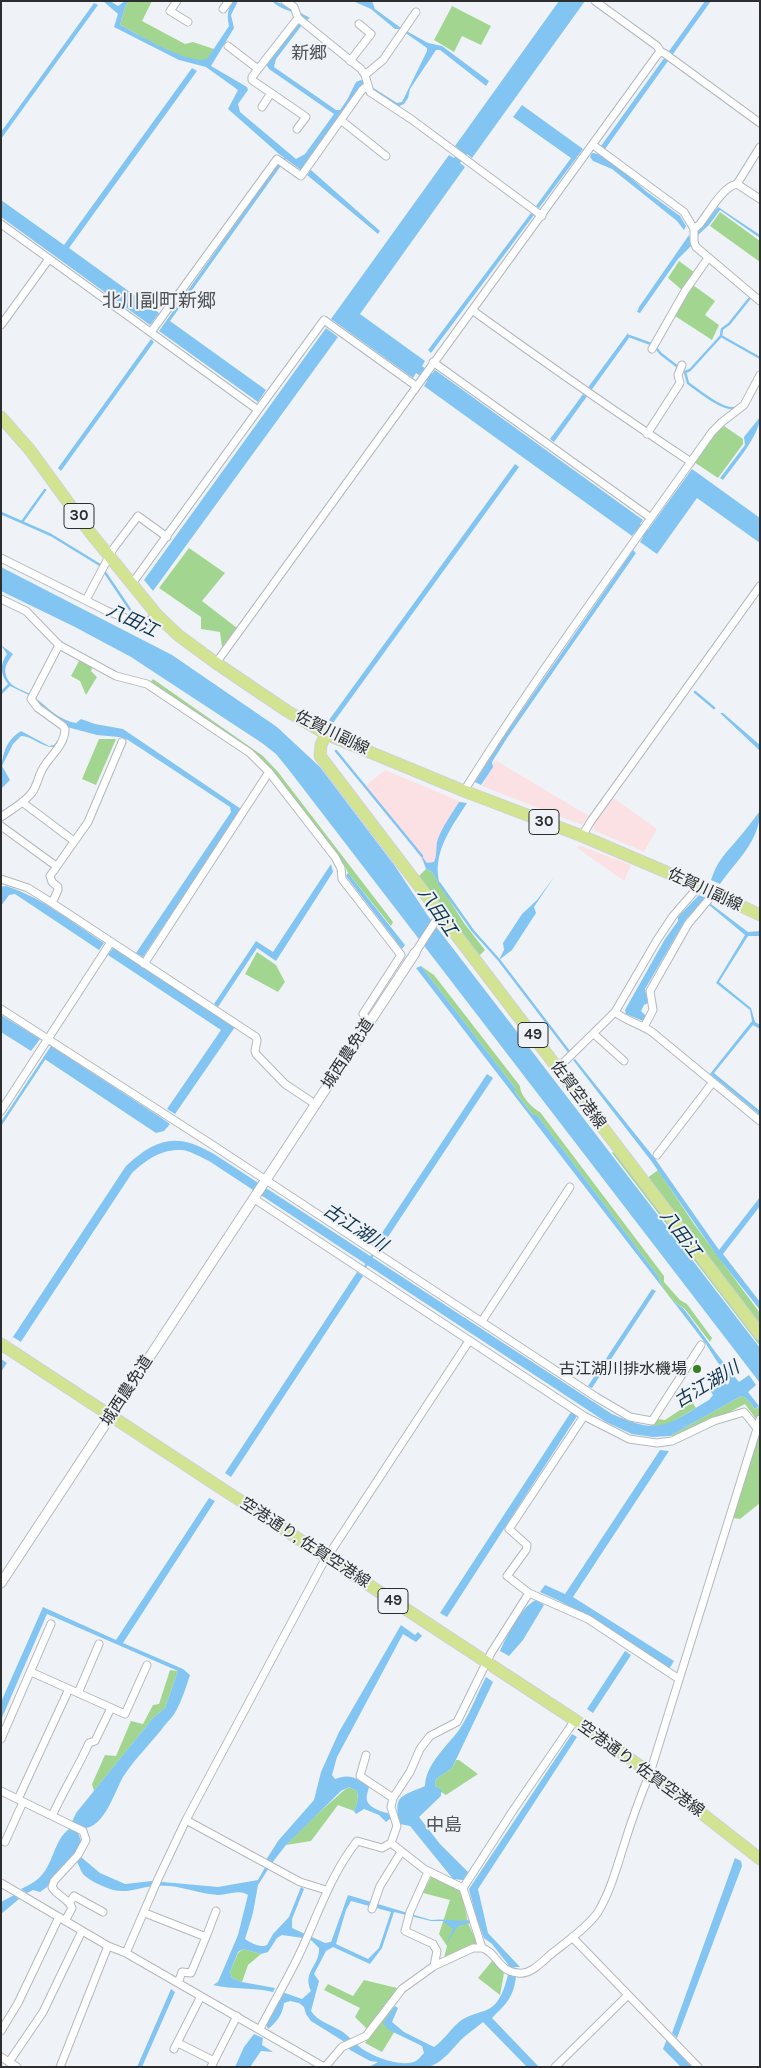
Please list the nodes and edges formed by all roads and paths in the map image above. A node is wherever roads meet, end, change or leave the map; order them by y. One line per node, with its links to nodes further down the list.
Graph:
1 (177, 1): 8 (street)
2 (229, 1): 5 (street)
3 (285, 1): 7 (street)
4 (595, 1): 11 (street)
5 (223, 9)
6 (416, 12): 14 (street)
7 (298, 13): 12 (street); 13 (street)
8 (188, 22)
9 (359, 24): 12 (street)
10 (228, 46): 13 (street)
11 (662, 53): 18 (street); 20 (street)
12 (350, 61): 14 (street)
13 (258, 69): 15 (street)
14 (367, 84): 17 (street); 25 (street)
15 (271, 93): 16 (street); 19 (street)
16 (262, 106)
17 (342, 121): 22 (street); 33 (street)
18 (760, 123)
19 (297, 130)
20 (593, 145): 25 (street); 27 (street)
21 (760, 147): 23 (street)
22 (386, 156)
23 (736, 184): 24 (street); 27 (street)
24 (760, 199)
25 (542, 216): 31 (street)
26 (1, 224): 29 (street)
27 (694, 229): 28 (street)
28 (708, 258): 30 (street); 34 (street)
29 (49, 259): 32 (street); 33 (street)
30 (760, 301)
31 (472, 310): 35 (street); 41 (street)
32 (1, 325)
33 (151, 332): 39 (street)
34 (652, 349)
35 (433, 362): 38 (street); 43 (street)
36 (682, 365): 41 (street)
37 (760, 375): 42 (street)
38 (416, 386): 39 (street); 53 (street)
39 (258, 410): 44 (street)
40 (1, 417): 46 (main road, 佐賀川副線 / 30)
41 (648, 434): 42 (street)
42 (691, 462): 43 (street)
43 (648, 522): 57 (street)
44 (168, 537): 46 (street); 47 (street)
45 (1, 558): 50 (street)
46 (105, 564): 47 (main road, 佐賀川副線 / 30); 50 (street)
47 (131, 585): 51 (main road, 佐賀川副線 / 30)
48 (760, 586): 61 (street)
49 (1, 599): 52 (street)
50 (86, 600): 51 (street)
51 (157, 615): 53 (main road, 佐賀川副線 / 30)
52 (59, 645): 56 (street); 58 (street)
53 (216, 663): 54 (main road, 佐賀川副線 / 30)
54 (326, 734): 57 (main road, 佐賀川副線 / 30); 68 (main road, 佐賀空港線 / 49)
55 (122, 742): 62 (street)
56 (270, 772): 72 (street); 75 (street)
57 (464, 791): 61 (main road, 佐賀川副線 / 30)
58 (22, 802): 59 (street); 62 (street)
59 (1, 817)
60 (1, 826): 63 (street)
61 (582, 836): 65 (main road, 佐賀川副線 / 30)
62 (74, 841): 63 (street)
63 (56, 866): 67 (street)
64 (1, 880): 67 (street)
65 (699, 886): 66 (main road, 佐賀川副線 / 30); 74 (street)
66 (714, 893): 69 (main road, 佐賀川副線 / 30); 76 (street)
67 (52, 903): 70 (street)
68 (440, 914): 71 (street); 80 (main road, 佐賀空港線 / 49)
69 (760, 915)
70 (110, 942): 72 (street); 78 (street)
71 (415, 953): 75 (street, 城西農免道)
72 (144, 964): 82 (street)
73 (1, 1009): 78 (street)
74 (615, 1012): 76 (street); 77 (street)
75 (369, 1022): 82 (street, 城西農免道)
76 (644, 1027): 81 (street)
77 (594, 1034): 79 (street); 80 (street)
78 (48, 1038): 83 (street); 86 (street)
79 (624, 1061)
80 (558, 1068): 90 (main road, 佐賀空港線 / 49)
81 (713, 1082): 84 (street); 85 (street)
82 (315, 1104): 86 (street, 城西農免道)
83 (1, 1111)
84 (760, 1121)
85 (657, 1155)
86 (265, 1180): 88 (street, 城西農免道); 89 (street)
87 (570, 1187): 89 (street)
88 (253, 1198): 91 (street); 94 (street, 城西農免道)
89 (482, 1321): 93 (street)
90 (760, 1334)
91 (469, 1341): 95 (street); 98 (street)
92 (1, 1344): 94 (main road, 空港通り, 佐賀空港線 / 49)
93 (701, 1345)
94 (111, 1415): 98 (main road, 空港通り, 佐賀空港線 / 49); 99 (street, 城西農免道)
95 (584, 1416): 97 (street); 100 (street)
96 (760, 1419): 97 (street)
97 (756, 1427): 106 (street)
98 (327, 1558): 103 (main road, 空港通り, 佐賀空港線 / 49); 118 (street)
99 (1, 1584)
100 (530, 1593): 103 (street); 106 (street)
101 (51, 1624): 105 (street)
102 (99, 1644): 108 (street)
103 (487, 1661): 110 (main road, 空港通り, 佐賀空港線 / 49); 115 (street)
104 (147, 1666): 109 (street)
105 (30, 1672): 107 (street); 111 (street)
106 (679, 1679): 113 (street)
107 (69, 1689): 108 (street); 116 (street)
108 (78, 1693): 109 (street)
109 (111, 1708): 117 (street)
110 (575, 1720): 113 (main road, 空港通り, 佐賀空港線 / 49); 125 (street)
111 (1, 1739)
112 (366, 1755): 115 (street)
113 (650, 1773): 122 (main road, 空港通り, 佐賀空港線 / 49); 135 (street)
114 (1, 1791): 116 (street)
115 (393, 1798): 120 (street)
116 (21, 1800): 117 (street); 119 (street)
117 (52, 1816): 127 (street)
118 (186, 1820): 126 (street); 131 (street)
119 (5, 1842)
120 (391, 1843): 121 (street); 126 (street)
121 (402, 1852): 123 (street); 128 (street)
122 (760, 1859)
123 (428, 1872): 125 (street); 139 (street)
124 (1, 1884): 132 (street)
125 (463, 1888): 137 (street)
126 (326, 1890): 144 (street)
127 (70, 1902): 130 (street); 132 (street)
128 (372, 1909)
129 (216, 1911): 134 (street)
130 (103, 1912)
131 (144, 1912): 134 (street); 138 (street)
132 (62, 1919): 133 (street); 145 (street)
133 (82, 1931): 136 (street); 147 (street)
134 (206, 1937): 140 (street)
135 (572, 1937): 137 (street); 141 (street)
136 (108, 1946): 138 (street); 150 (street)
137 (482, 1948): 139 (street)
138 (126, 1954): 140 (street)
139 (434, 1966): 151 (street)
140 (178, 1982): 142 (street)
141 (628, 1995): 152 (street); 153 (street)
142 (201, 1996): 143 (street); 148 (street)
143 (238, 2016): 144 (street); 148 (street)
144 (260, 2029): 151 (street)
145 (1, 2032)
146 (1, 2058): 147 (street)
147 (9, 2062): 149 (street)
148 (213, 2064)
149 (17, 2067)
150 (60, 2067)
151 (324, 2067)
152 (555, 2067)
153 (698, 2067)

